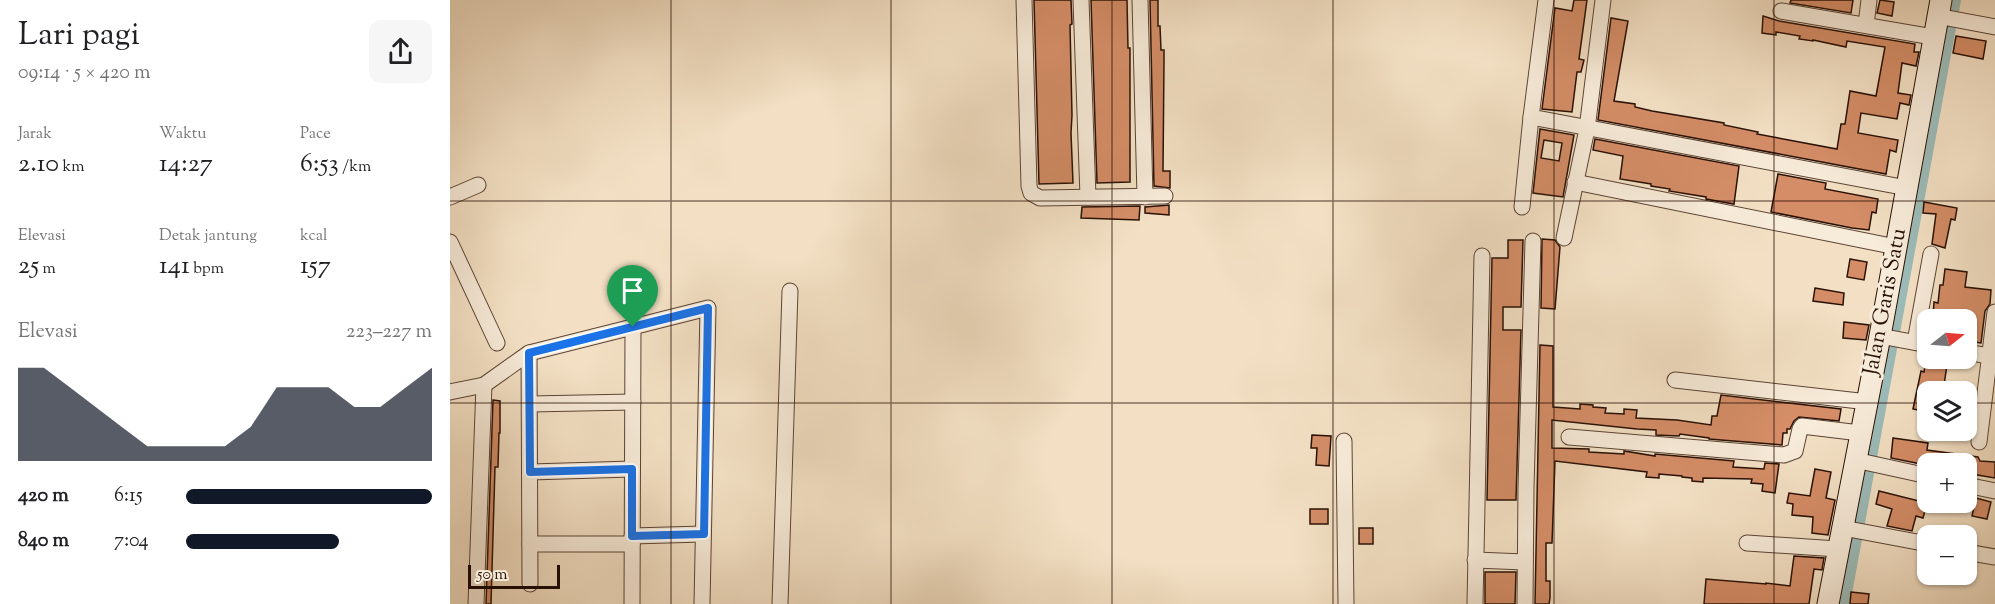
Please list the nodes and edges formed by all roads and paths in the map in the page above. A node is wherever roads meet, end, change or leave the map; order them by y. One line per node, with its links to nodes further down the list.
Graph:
1 (1024, 0): 19 (street)
2 (1081, 0): 19 (street)
3 (1140, 0): 20 (street)
4 (1546, 0): 12 (street)
5 (1603, 0): 13 (street)
6 (1869, 0): 9 (street)
7 (1781, 11): 9 (street)
8 (1946, 13): 10 (street); 11 (street, Jalan Garis Satu)
9 (1866, 25): 11 (street)
10 (1995, 27)
11 (1933, 37): 16 (street, Jalan Garis Satu)
12 (1531, 117): 13 (street); 21 (street)
13 (1587, 129): 14 (street); 16 (street)
14 (1575, 182): 22 (street); 25 (street)
15 (478, 185): 18 (street)
16 (1907, 188): 25 (street, Jalan Garis Satu)
17 (1165, 196): 20 (street)
18 (450, 197)
19 (1088, 197): 20 (street)
20 (1145, 197)
21 (1522, 207)
22 (1564, 238)
23 (1533, 241): 63 (street)
24 (450, 242): 32 (street)
25 (1896, 247): 31 (street, Jalan Garis Satu)
26 (1931, 254): 33 (street)
27 (1482, 256): 62 (street)
28 (790, 291): 68 (street)
29 (1995, 312): 36 (street)
30 (633, 327): 34 (street); 40 (street); 54 (street)
31 (1883, 337): 33 (street); 41 (street, Jalan Garis Satu)
32 (497, 343)
33 (1916, 343)
34 (529, 353): 38 (street); 42 (street)
35 (1977, 354): 36 (street)
36 (1992, 357): 46 (street)
37 (1675, 380): 41 (street)
38 (484, 385): 39 (street); 65 (street)
39 (450, 392)
40 (633, 402): 42 (street); 48 (street)
41 (1868, 402): 43 (street, Jalan Garis Satu)
42 (530, 404): 49 (street)
43 (1860, 433): 44 (street); 47 (street, Jalan Garis Satu)
44 (1569, 437)
45 (1344, 441): 69 (street)
46 (1979, 442)
47 (1859, 461): 50 (street); 53 (street, Jalan Garis Satu)
48 (632, 469): 49 (street); 55 (street)
49 (530, 472): 58 (street)
50 (1917, 473)
51 (1977, 487): 52 (street)
52 (1995, 491)
53 (1846, 529): 56 (street); 59 (street, Jalan Garis Satu)
54 (704, 534): 55 (street); 67 (street)
55 (632, 540): 58 (street); 66 (street)
56 (1917, 542)
57 (1747, 543): 59 (street)
58 (530, 544): 64 (street)
59 (1838, 549): 72 (street, Jalan Garis Satu)
60 (1977, 554): 61 (street)
61 (1995, 557)
62 (1475, 560): 63 (street); 70 (street)
63 (1525, 562): 71 (street)
64 (530, 584)
65 (476, 604)
66 (632, 604)
67 (702, 604)
68 (780, 604)
69 (1346, 604)
70 (1475, 604)
71 (1525, 604)
72 (1828, 604)

